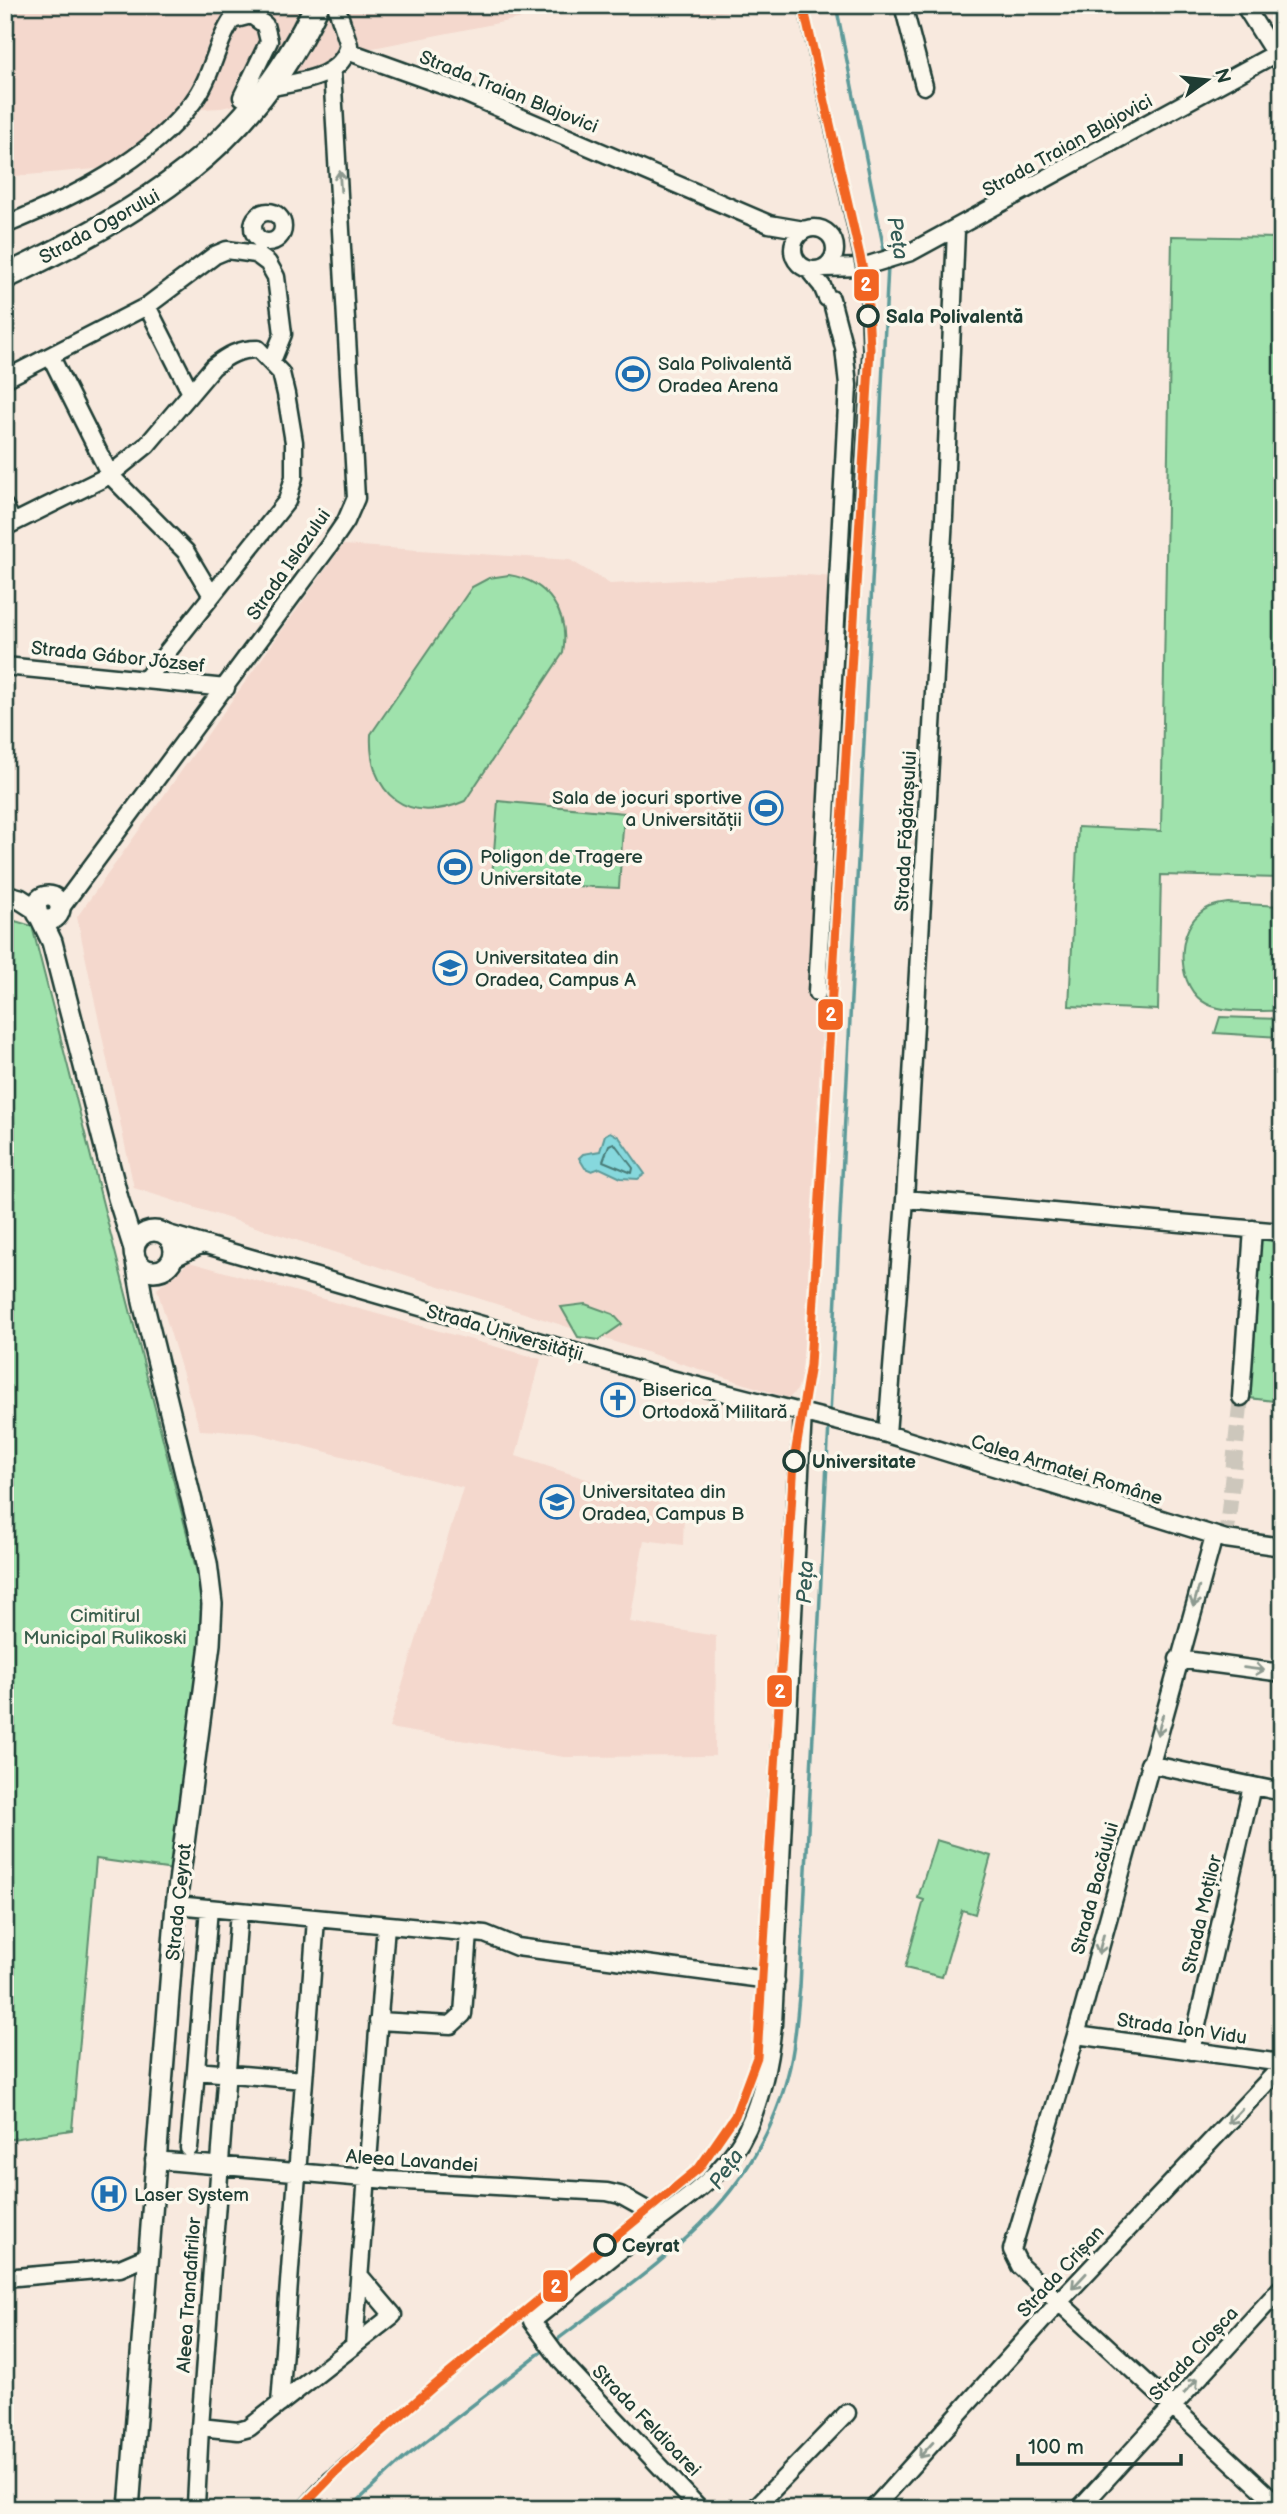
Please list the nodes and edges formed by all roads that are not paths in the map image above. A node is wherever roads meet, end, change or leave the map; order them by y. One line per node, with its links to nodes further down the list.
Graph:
1 (301, 5): 11 (highway, Strada Ogorului)
2 (317, 5): 10 (highway, Strada Ogorului)
3 (336, 5): 6 (street)
4 (903, 5): 9 (street)
5 (1244, 5): 7 (street)
6 (347, 51): 8 (street); 12 (street, Strada Traian Blajovici)
7 (1279, 56): 15 (street, Strada Traian Blajovici)
8 (332, 70): 10 (street); 32 (street, Strada Islazului, one-way to 8)
9 (924, 86)
10 (268, 88): 19 (highway, Strada Ogorului)
11 (242, 97): 13 (street); 17 (highway, Strada Ogorului)
12 (769, 224): 14 (street, Strada Traian Blajovici); 16 (street, Strada Traian Blajovici)
13 (5, 225)
14 (804, 230): 16 (street); 18 (street)
15 (956, 230): 18 (street, Strada Traian Blajovici); 37 (street, Strada Făgărașului)
16 (794, 254): 18 (street)
17 (5, 261)
18 (826, 263): 20 (street); 20 (street)
19 (5, 277)
20 (831, 299): 35 (street)
21 (147, 306): 22 (street); 23 (street); 25 (street)
22 (51, 357): 24 (street); 26 (street)
23 (272, 361): 25 (street); 29 (street)
24 (5, 379)
25 (191, 393): 26 (street)
26 (110, 475): 28 (street); 29 (street)
27 (5, 507): 28 (street)
28 (9, 525)
29 (211, 594): 31 (street)
30 (5, 666): 31 (street, Strada Gábor József)
31 (145, 680): 32 (street, Strada Gábor József)
32 (226, 688): 34 (street, Strada Islazului)
33 (12, 897): 34 (main road)
34 (51, 906): 36 (main road)
35 (817, 993)
36 (118, 1198): 39 (main road, Strada Universității); 42 (main road)
37 (905, 1199): 38 (street); 48 (street, Strada Făgărașului)
38 (1253, 1229): 40 (street); 45 (street)
39 (159, 1232): 41 (street, Strada Universității); 42 (main road); 43 (main road)
40 (1282, 1232)
41 (202, 1244): 43 (street); 46 (street, Strada Universității)
42 (135, 1255): 43 (main road); 44 (main road, Strada Ceyrat)
43 (169, 1264): 44 (main road)
44 (143, 1303): 56 (main road, Strada Ceyrat)
45 (1241, 1397)
46 (807, 1412): 47 (street, Strada Universității); 62 (street)
47 (842, 1422): 48 (street, Calea Armatei Române)
48 (887, 1434): 49 (street, Calea Armatei Române)
49 (1214, 1536): 50 (street, Calea Armatei Române); 51 (street, Strada Bacăului, one-way to 51)
50 (1282, 1547)
51 (1178, 1659): 52 (street, one-way to 52); 53 (street, Strada Bacăului, one-way to 53)
52 (1282, 1672)
53 (1149, 1765): 54 (street); 64 (street, Strada Bacăului, one-way to 64)
54 (1252, 1786): 55 (street); 65 (street, Strada Moților)
55 (1282, 1792)
56 (176, 1905): 57 (street); 71 (main road, Strada Ceyrat)
57 (209, 1909): 58 (street); 67 (street)
58 (239, 1911): 59 (street); 68 (street, Aleea Trandafirilor)
59 (316, 1919): 60 (street); 69 (street)
60 (386, 1925): 61 (street); 63 (street)
61 (469, 1933): 62 (street); 63 (street)
62 (776, 1981): 75 (street)
63 (378, 2021): 74 (street)
64 (1076, 2035): 65 (street, Strada Ion Vidu); 82 (street, Strada Bacăului)
65 (1191, 2051): 66 (street, Strada Ion Vidu)
66 (1282, 2064): 82 (street, Strada Crișan, one-way to 82)
67 (195, 2071): 68 (street); 70 (street)
68 (226, 2073): 69 (street); 72 (street, Aleea Trandafirilor)
69 (304, 2080): 73 (street)
70 (189, 2148)
71 (155, 2160): 72 (street, Aleea Lavandei); 76 (main road, Strada Ceyrat)
72 (218, 2165): 73 (street, Aleea Lavandei); 87 (street, Aleea Trandafirilor)
73 (296, 2172): 74 (street, Aleea Lavandei); 84 (street)
74 (365, 2178): 75 (street, Aleea Lavandei); 78 (street)
75 (662, 2218): 92 (street, Strada Feldioarei)
76 (148, 2256): 77 (street); 80 (main road, Strada Ceyrat)
77 (120, 2268): 79 (street); 80 (street)
78 (360, 2276): 83 (street); 83 (street)
79 (5, 2278)
80 (146, 2278): 91 (main road, Strada Ceyrat)
81 (1282, 2287): 85 (street, Strada Cloșca, one-way to 81)
82 (1059, 2302): 85 (street); 93 (street, Strada Crișan, one-way to 93)
83 (354, 2346): 84 (street)
84 (280, 2404): 87 (street)
85 (1172, 2406): 90 (street); 94 (street, Strada Cloșca)
86 (847, 2413): 89 (street)
87 (200, 2427): 88 (street, Aleea Trandafirilor)
88 (196, 2505)
89 (761, 2506)
90 (1282, 2508)
91 (129, 2509)
92 (700, 2509)
93 (873, 2509)
94 (1080, 2509)

